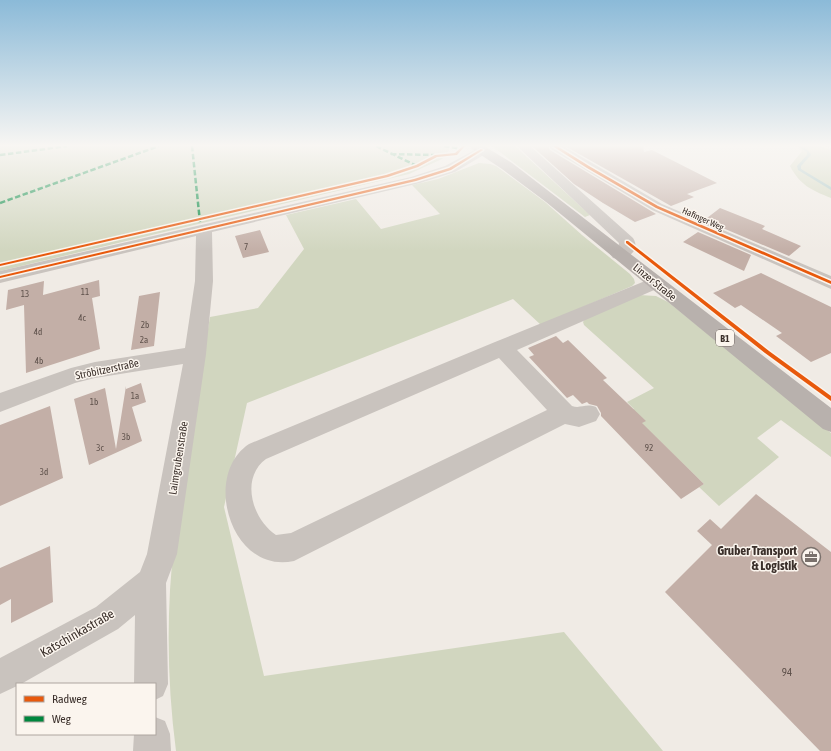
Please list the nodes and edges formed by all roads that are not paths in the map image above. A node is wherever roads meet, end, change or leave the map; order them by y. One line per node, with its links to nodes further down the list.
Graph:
1 (409, 181): 5 (street)
2 (527, 181): 6 (main road, Linzer Straße / B1)
3 (561, 181): 6 (street)
4 (612, 181): 9 (street, Hafinger Weg)
5 (204, 230): 7 (street); 11 (street, Laimgrubenstraße)
6 (619, 254): 8 (main road, Linzer Straße / B1)
7 (0, 277)
8 (655, 283): 10 (street); 15 (main road, Linzer Straße / B1)
9 (831, 283)
10 (502, 347): 13 (street); 13 (street)
11 (195, 354): 12 (street, Ströbitzerstraße); 16 (street, Laimgrubenstraße)
12 (0, 403)
13 (564, 413): 14 (street)
14 (588, 414)
15 (831, 422)
16 (151, 583): 17 (street, Katschinkastraße); 18 (street, Laimgrubenstraße)
17 (0, 678)
18 (152, 683)
19 (152, 735): 20 (street)
20 (152, 751)

